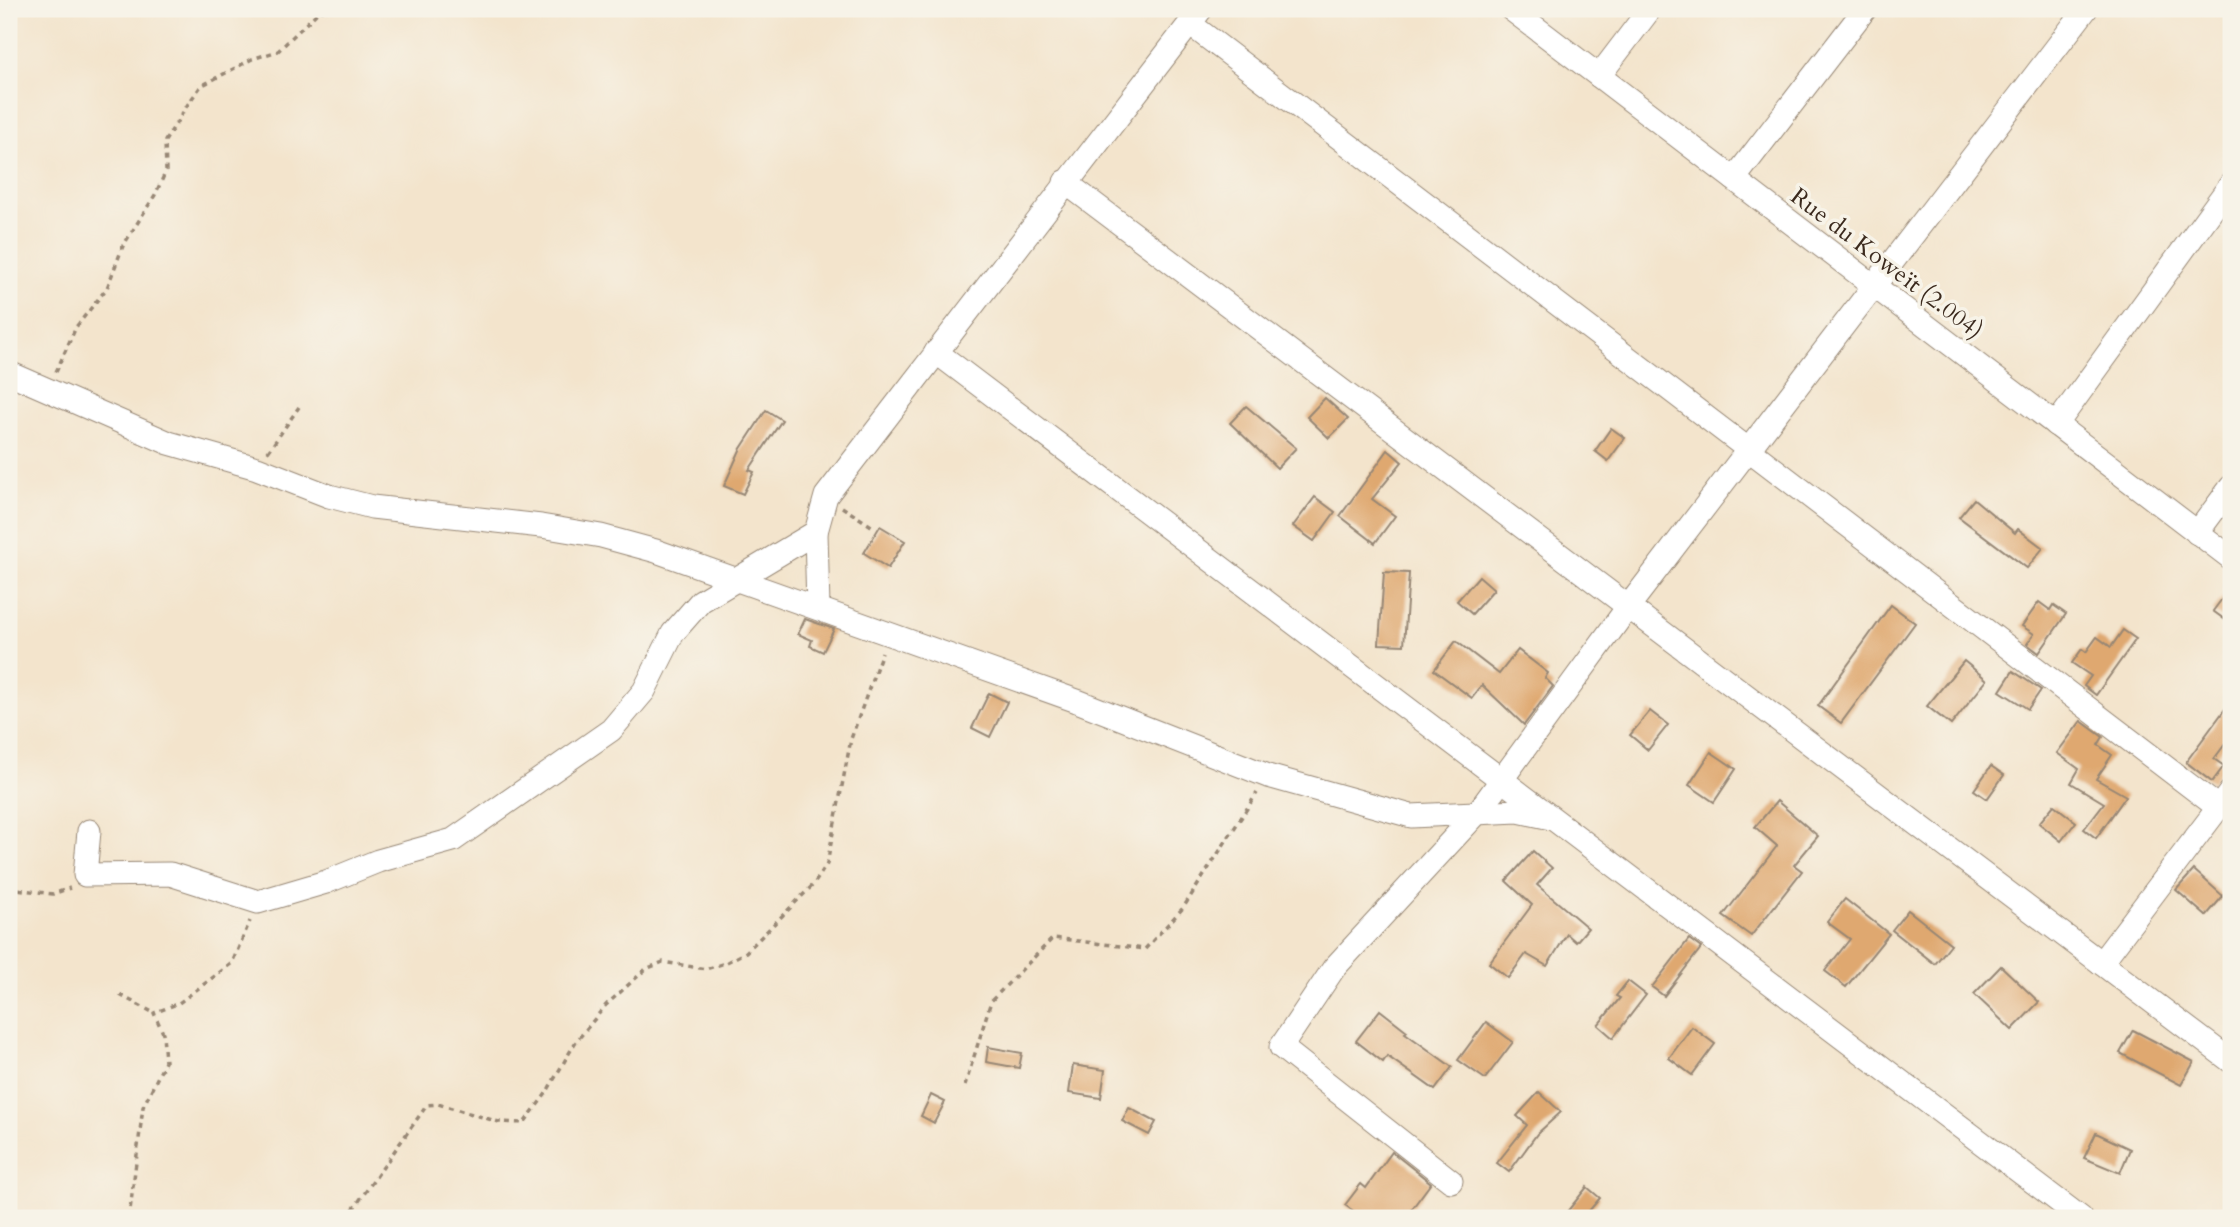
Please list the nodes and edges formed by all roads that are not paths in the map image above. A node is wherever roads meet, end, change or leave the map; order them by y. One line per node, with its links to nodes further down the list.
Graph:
1 (1511, 9): 6 (street, Rue du Koweït (2.004))
2 (1650, 9): 6 (street)
3 (1865, 9): 7 (street)
4 (2086, 9): 10 (street)
5 (1195, 16): 8 (street); 14 (street)
6 (1599, 76): 7 (street, Rue du Koweït (2.004))
7 (1734, 179): 10 (street, Rue du Koweït (2.004))
8 (1065, 182): 11 (street); 20 (street)
9 (2231, 184): 13 (street)
10 (1876, 287): 13 (street, Rue du Koweït (2.004)); 14 (street)
11 (936, 352): 16 (street); 22 (street)
12 (9, 373): 19 (street)
13 (2056, 425): 17 (street, Rue du Koweït (2.004))
14 (1750, 451): 20 (street); 23 (street)
15 (2231, 487): 17 (street)
16 (816, 532): 19 (street); 21 (street)
17 (2197, 533): 18 (street, Rue du Koweït (2.004))
18 (2231, 558)
19 (739, 578): 21 (street); 26 (street)
20 (1628, 607): 22 (street); 27 (street)
21 (818, 608): 24 (street)
22 (1500, 779): 24 (street); 25 (street)
23 (2225, 800): 27 (street)
24 (1478, 812): 25 (street); 29 (street)
25 (1551, 818): 30 (street)
26 (89, 831)
27 (2101, 963): 28 (street)
28 (2231, 1061)
29 (1451, 1181)
30 (2081, 1218)

